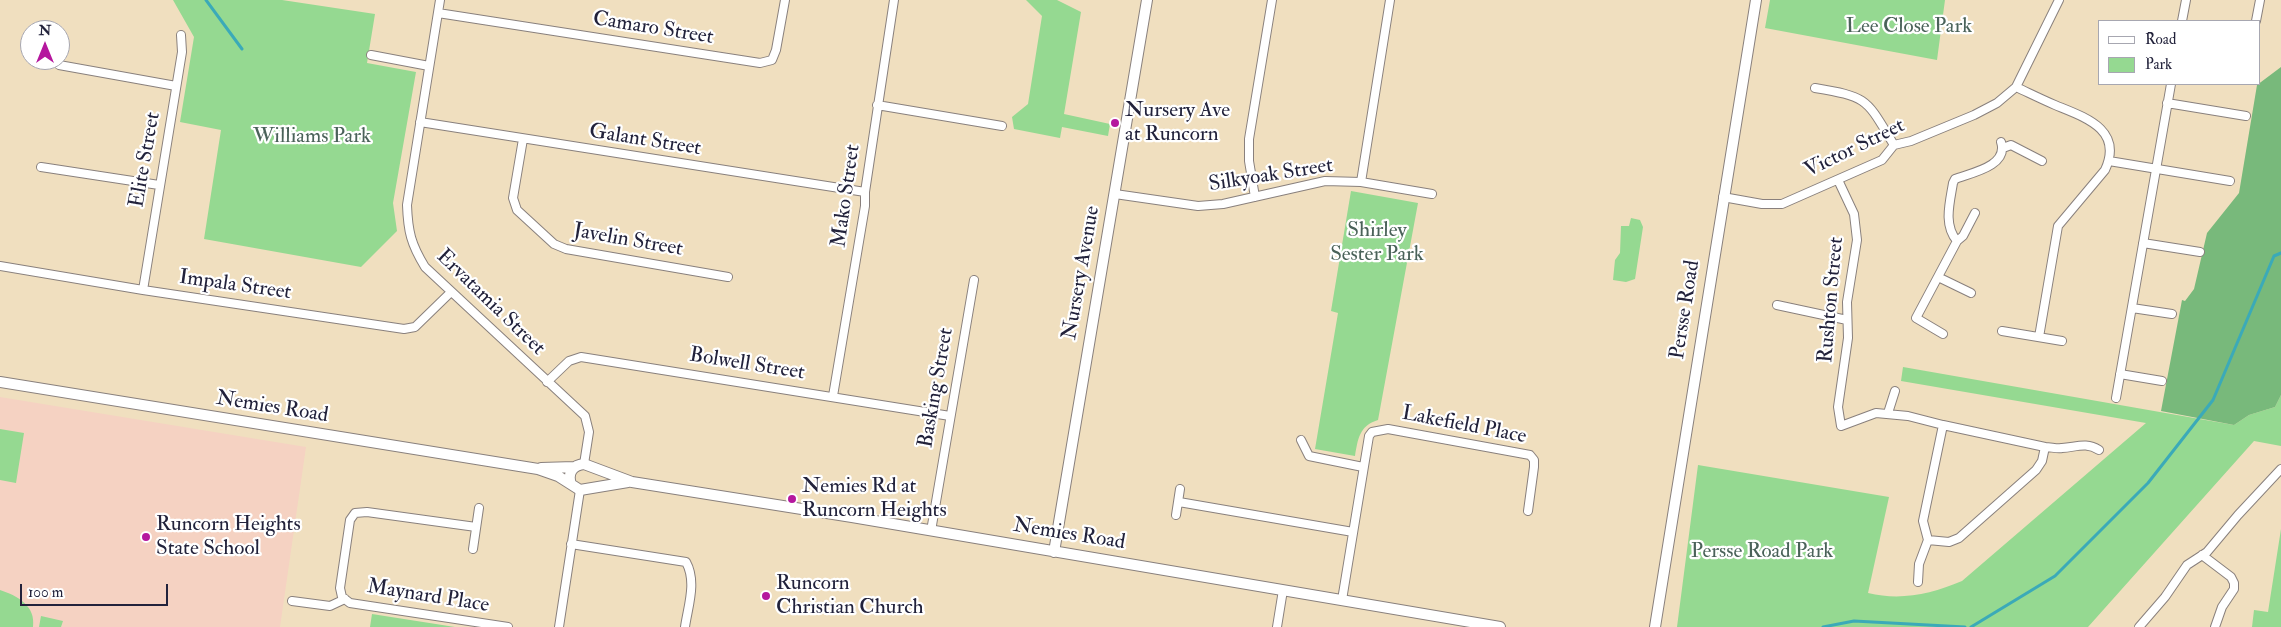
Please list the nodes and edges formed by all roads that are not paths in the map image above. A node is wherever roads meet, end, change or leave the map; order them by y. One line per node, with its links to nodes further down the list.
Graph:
1 (440, 0): 11 (street, Ervatamia Street)
2 (785, 0): 11 (street, Camaro Street)
3 (894, 0): 23 (street, Mako Street)
4 (1147, 0): 38 (street, Nursery Avenue)
5 (1272, 0): 40 (street)
6 (1390, 0): 35 (street)
7 (1756, 0): 41 (street, Persse Road)
8 (2059, 0): 20 (street, Victor Street)
9 (2186, 0): 12 (street)
10 (2260, 0): 13 (street)
11 (438, 13): 16 (street, Ervatamia Street)
12 (2182, 20)
13 (2256, 20)
14 (181, 35): 19 (street, Elite Street)
15 (371, 55): 16 (street)
16 (429, 66): 25 (street, Ervatamia Street)
17 (70, 67): 19 (street)
18 (2171, 85): 22 (street)
19 (176, 86): 36 (street, Elite Street)
20 (2016, 87): 28 (street, Victor Street); 30 (street)
21 (1815, 88): 28 (street)
22 (2167, 103): 24 (street); 32 (street)
23 (877, 105): 26 (street); 37 (street, Mako Street)
24 (2246, 116)
25 (420, 122): 27 (street, Galant Street); 51 (street, Ervatamia Street)
26 (1002, 126)
27 (522, 140): 37 (street, Galant Street); 47 (street, Javelin Street)
28 (1894, 145): 33 (street, Victor Street)
29 (2042, 161): 43 (street)
30 (2109, 161): 32 (street); 59 (street)
31 (41, 167): 36 (street)
32 (2156, 169): 34 (street); 44 (street)
33 (1838, 180): 41 (street, Victor Street); 56 (street, Rushton Street)
34 (2230, 181)
35 (1361, 182): 39 (street, Silkyoak Street); 40 (street, Silkyoak Street)
36 (159, 185): 50 (street, Elite Street)
37 (864, 192): 66 (street, Mako Street)
38 (1115, 194): 40 (street, Silkyoak Street); 92 (street, Nursery Avenue)
39 (1432, 194)
40 (1255, 197)
41 (1723, 197): 104 (street, Persse Road)
42 (1975, 213): 43 (street)
43 (1957, 241): 48 (street)
44 (2143, 243): 45 (street); 54 (street)
45 (2200, 252)
46 (0, 266): 50 (street, Impala Street)
47 (728, 277)
48 (1938, 277): 52 (street); 58 (street)
49 (974, 280): 69 (street, Basking Street)
50 (142, 290): 51 (street, Impala Street)
51 (451, 292): 64 (street, Ervatamia Street)
52 (1971, 294)
53 (1777, 305): 56 (street)
54 (2132, 308): 55 (street); 61 (street)
55 (2172, 314)
56 (1846, 320): 68 (street, Rushton Street)
57 (2002, 331): 59 (street)
58 (1944, 334)
59 (2039, 336): 60 (street)
60 (2062, 341)
61 (2120, 374): 62 (street); 67 (street)
62 (2162, 381)
63 (0, 382): 76 (street, Nemies Road)
64 (547, 382): 66 (street, Bolwell Street); 74 (street, Ervatamia Street)
65 (1895, 391): 68 (street)
66 (833, 396): 69 (street, Bolwell Street)
67 (2116, 398)
68 (1888, 413): 70 (street)
69 (950, 416): 87 (street, Basking Street)
70 (1943, 425): 72 (street); 89 (street)
71 (1301, 440): 75 (street)
72 (2045, 447): 73 (street); 89 (street)
73 (2099, 450)
74 (584, 466): 76 (street, Nemies Road); 78 (street, Nemies Road); 79 (street); 80 (street)
75 (1363, 467): 84 (street, Lakefield Place); 88 (street, Lakefield Place)
76 (538, 469): 79 (street, Nemies Road)
77 (2281, 469): 93 (street)
78 (632, 482): 80 (street, Nemies Road); 87 (street, Nemies Road)
79 (571, 484): 80 (street, Nemies Road)
80 (585, 489): 90 (street)
81 (1180, 489): 82 (street)
82 (1179, 502): 85 (street); 88 (street)
83 (479, 508): 86 (street)
84 (1528, 511)
85 (1176, 515)
86 (476, 527): 91 (street); 96 (street, Maynard Place)
87 (931, 531): 92 (street, Nemies Road)
88 (1353, 532): 97 (street, Lakefield Place)
89 (1928, 540): 94 (street)
90 (571, 544): 100 (street); 101 (street)
91 (473, 549)
92 (1054, 552): 95 (street, Nemies Road)
93 (2202, 555): 105 (street); 106 (street)
94 (1918, 582)
95 (1283, 590): 97 (street, Nemies Road); 102 (street)
96 (345, 599): 98 (street); 99 (street, Maynard Place)
97 (1342, 600): 103 (street, Nemies Road)
98 (292, 601)
99 (508, 627)
100 (558, 627)
101 (685, 627)
102 (1277, 627)
103 (1500, 627)
104 (1655, 627)
105 (2139, 627)
106 (2215, 627)

